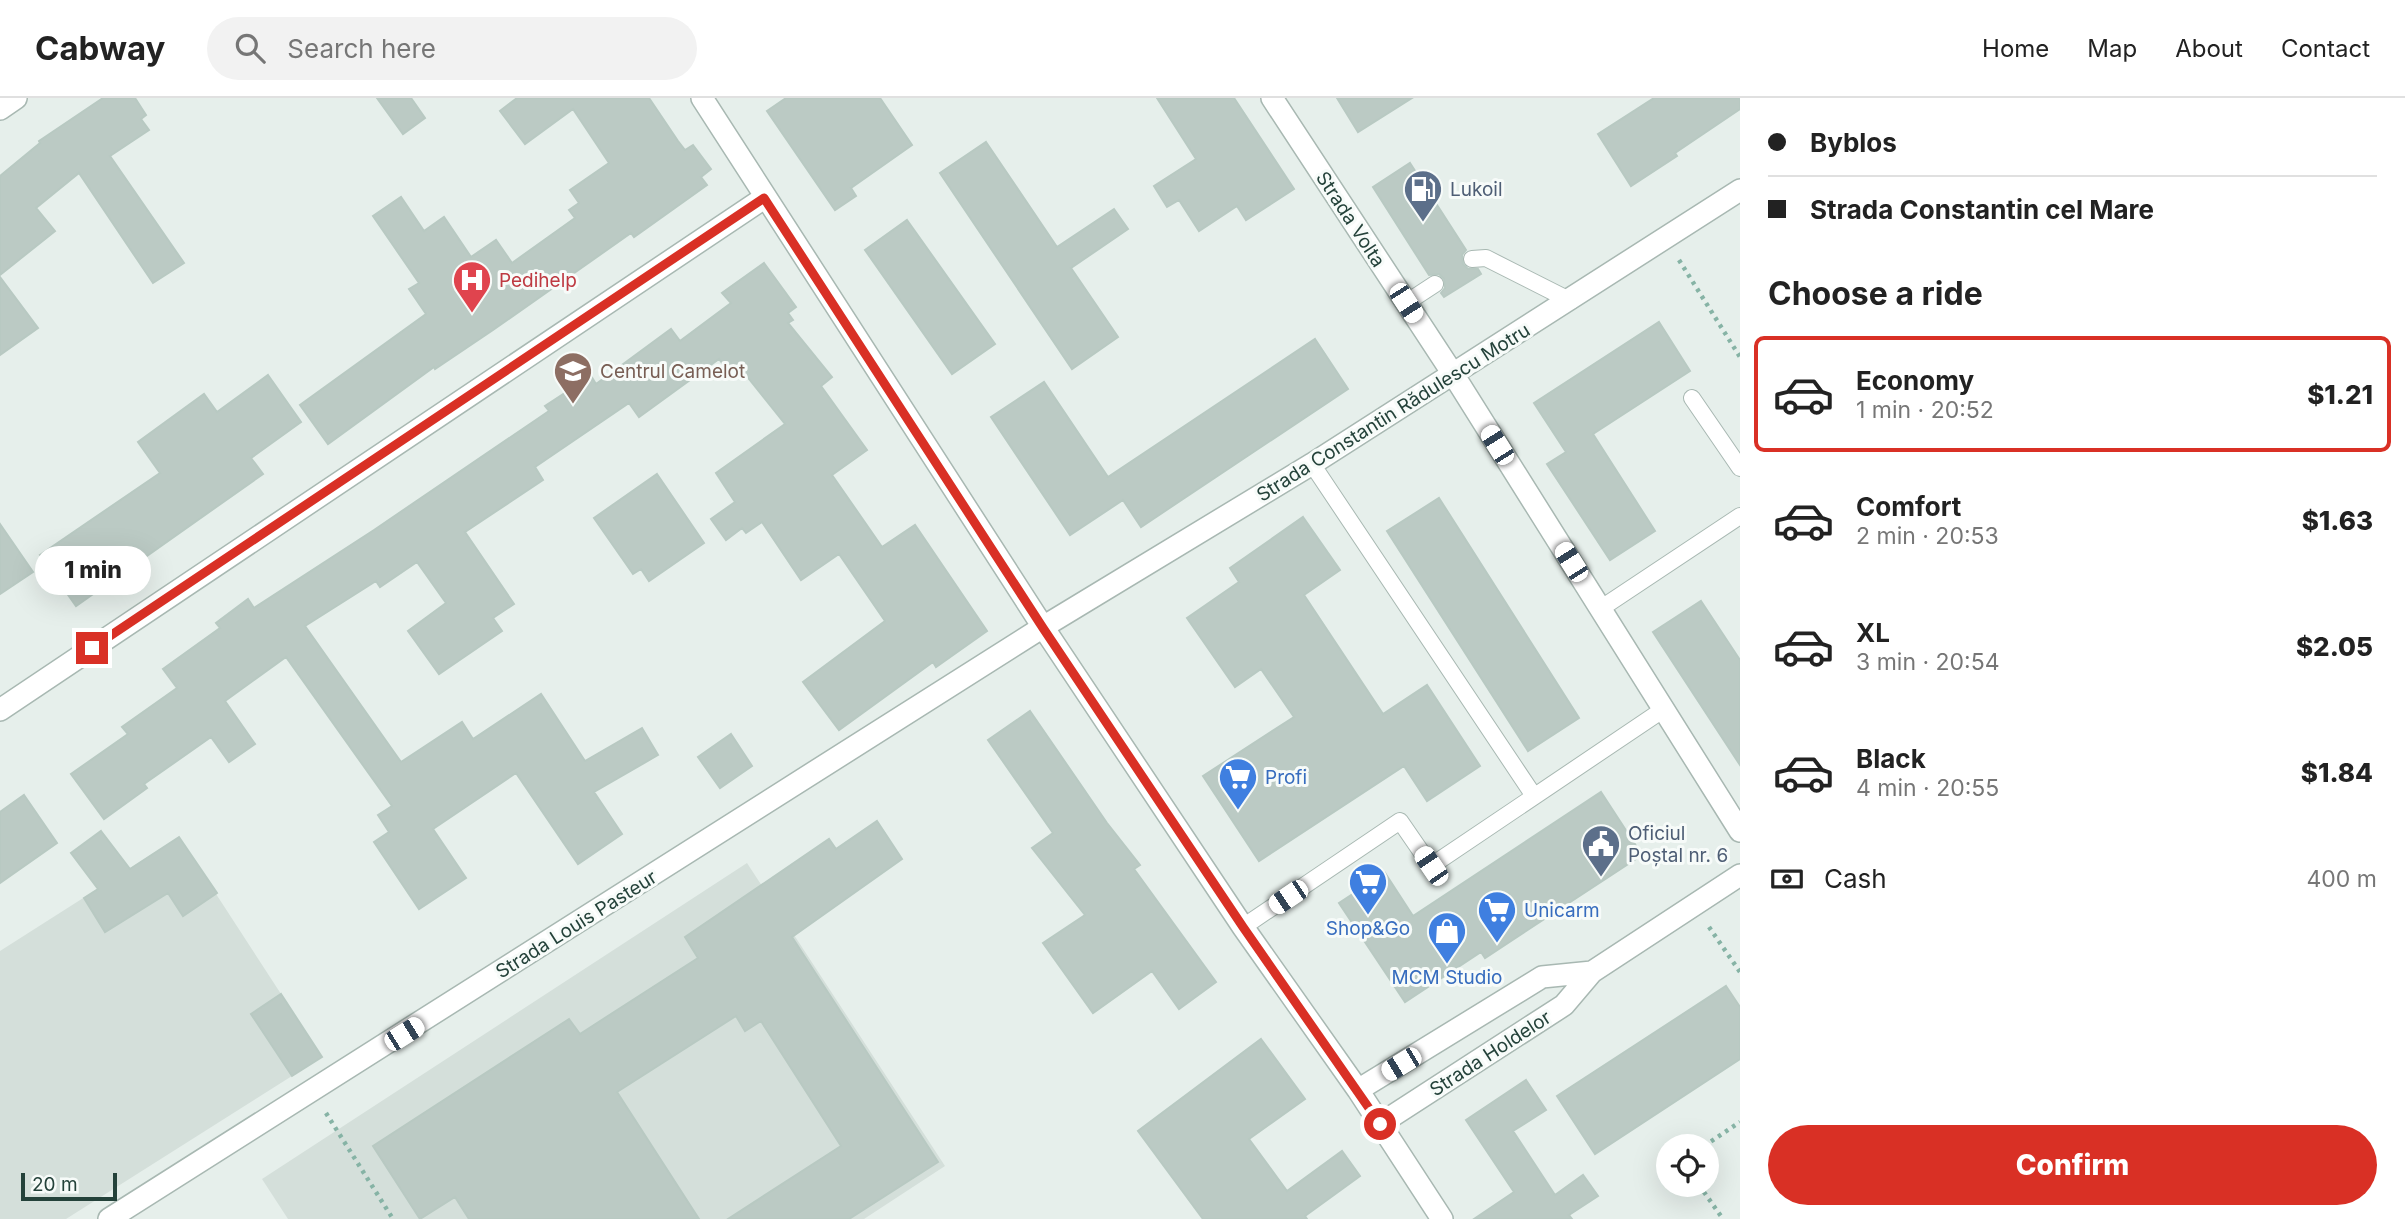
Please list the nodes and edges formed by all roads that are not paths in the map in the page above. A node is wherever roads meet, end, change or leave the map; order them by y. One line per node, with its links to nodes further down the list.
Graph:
1 (16, 98): 4 (street)
2 (702, 98): 6 (street)
3 (1272, 98): 10 (street, Strada Volta)
4 (0, 109)
5 (1740, 190): 9 (street, Strada Constantin Rădulescu Motru)
6 (764, 198): 17 (street); 19 (street)
7 (1472, 259): 9 (lane)
8 (1435, 284): 10 (lane)
9 (1571, 301): 11 (street, Strada Constantin Rădulescu Motru)
10 (1406, 303): 11 (street, Strada Volta)
11 (1453, 374): 13 (street, Strada Constantin Rădulescu Motru); 16 (street, Strada Volta)
12 (1692, 398): 14 (lane)
13 (1312, 464): 17 (street, Strada Constantin Rădulescu Motru); 20 (lane)
14 (1740, 468)
15 (1740, 516): 16 (lane)
16 (1600, 609): 18 (street, Strada Volta)
17 (1043, 628): 23 (street); 27 (street, Strada Louis Pasteur)
18 (1664, 709): 20 (lane); 21 (street, Strada Volta)
19 (0, 710)
20 (1534, 796): 23 (lane)
21 (1740, 831)
22 (1740, 875): 24 (street, Strada Holdelor)
23 (1243, 927): 25 (street)
24 (1592, 972): 25 (street, Strada Holdelor); 26 (street, Strada Holdelor)
25 (1358, 1090): 26 (street)
26 (1380, 1124): 28 (street)
27 (109, 1219)
28 (1442, 1219)

